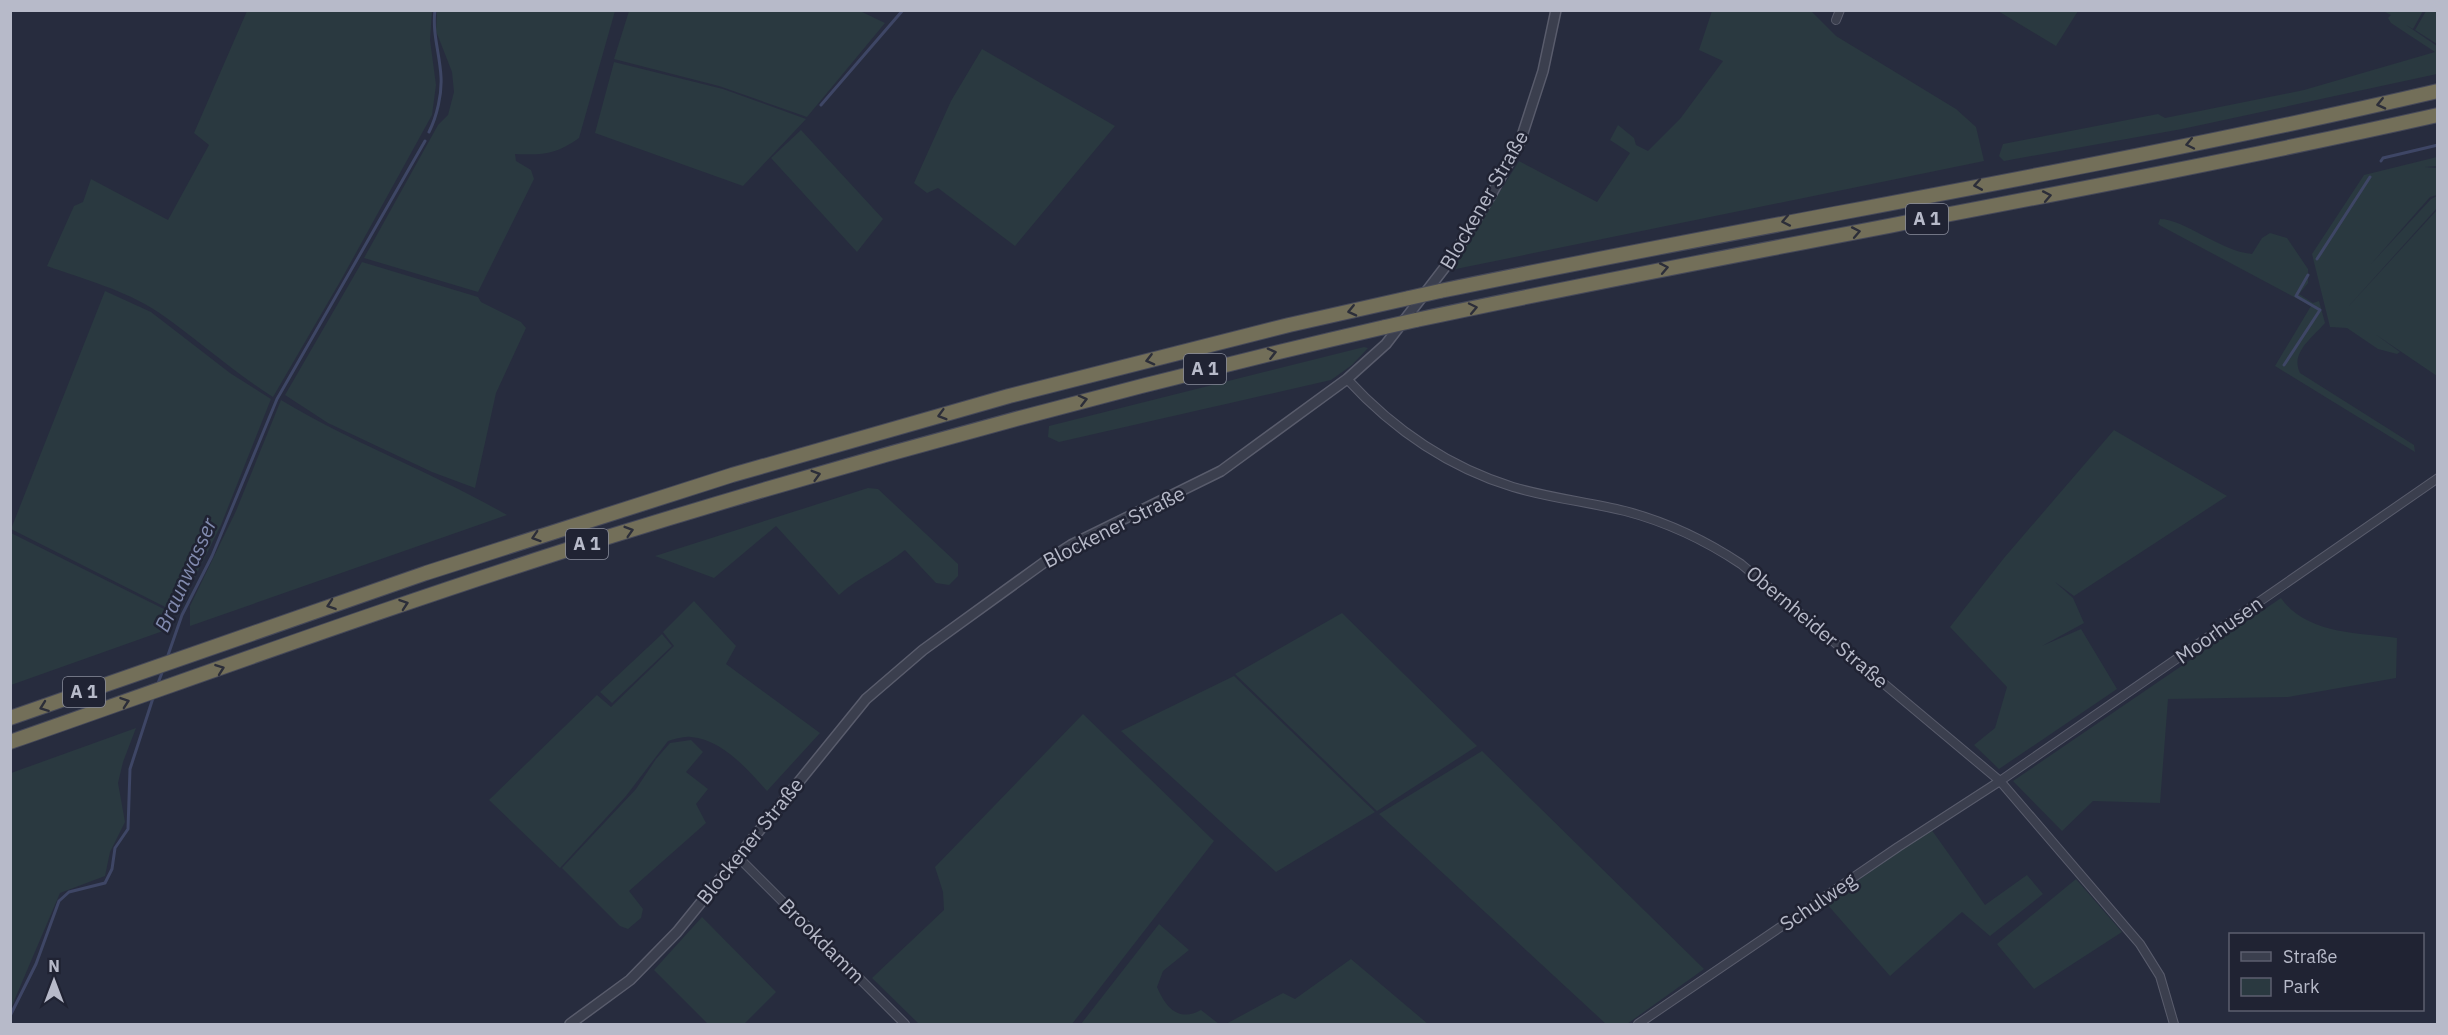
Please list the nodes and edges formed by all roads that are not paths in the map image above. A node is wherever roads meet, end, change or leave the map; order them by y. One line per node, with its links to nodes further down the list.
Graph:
1 (1556, 10): 6 (street, Blockener Straße)
2 (1840, 10): 3 (street)
3 (1836, 20)
4 (2438, 91): 8 (highway, A 1, one-way to 8, bridge)
5 (2438, 115): 9 (highway, A 1, one-way to 5, bridge)
6 (1347, 379): 10 (street, Obernheider Straße); 11 (street, Blockener Straße)
7 (2438, 478): 10 (street, Moorhusen)
8 (10, 718)
9 (10, 742)
10 (2000, 781): 14 (street, Schulweg); 15 (street, Obernheider Straße)
11 (738, 857): 12 (street, Blockener Straße); 13 (street, Brookdamm)
12 (570, 1024)
13 (904, 1024)
14 (1638, 1024)
15 (2174, 1024)

